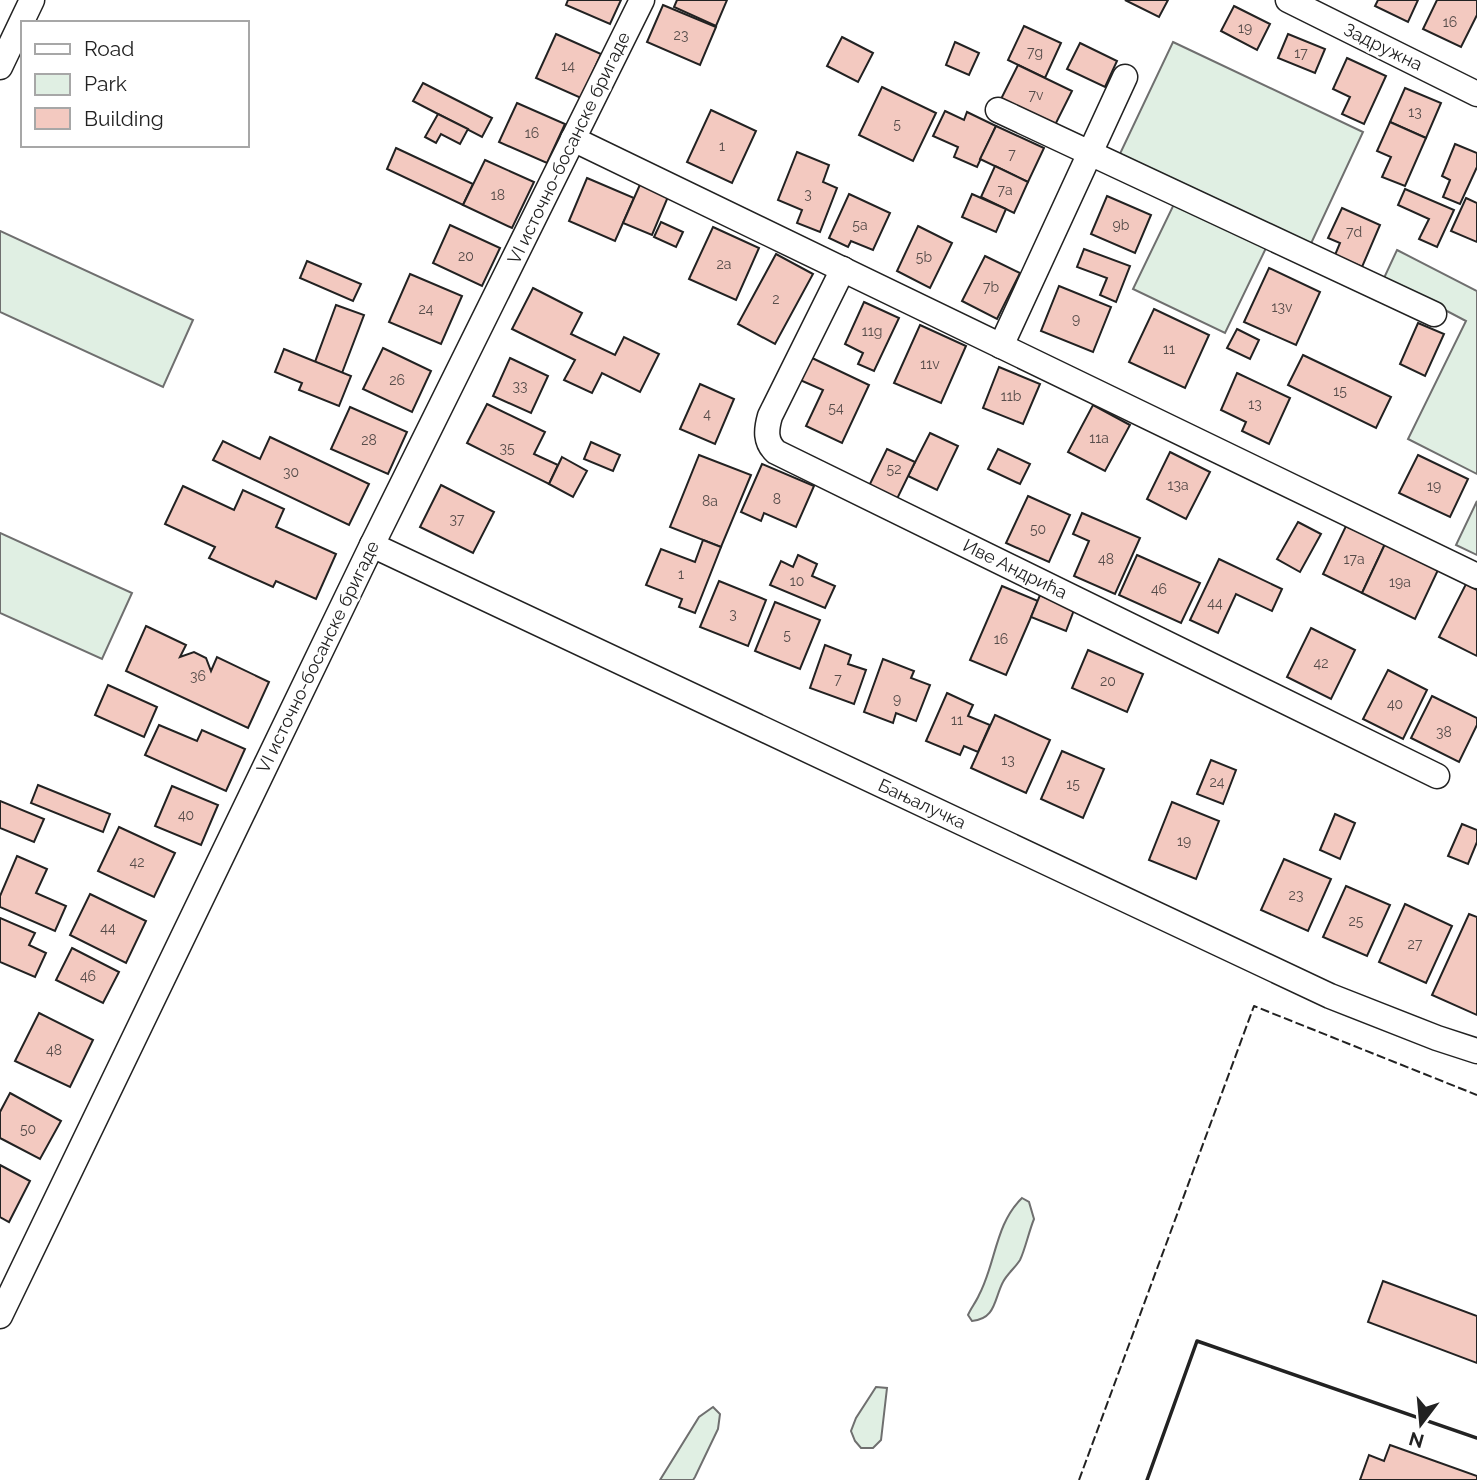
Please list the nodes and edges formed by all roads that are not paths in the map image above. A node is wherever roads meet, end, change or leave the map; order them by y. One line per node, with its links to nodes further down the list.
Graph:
1 (32, 0): 4 (street)
2 (642, 0): 10 (street, VI источно-босанске бригаде)
3 (1289, 0): 8 (street, Задружна)
4 (22, 21)
5 (21, 23): 6 (street)
6 (0, 67)
7 (1125, 77): 11 (street)
8 (1477, 94)
9 (998, 110): 11 (street)
10 (573, 139): 12 (street); 15 (street, VI источно-босанске бригаде)
11 (1090, 152): 13 (street); 14 (street)
12 (843, 270): 14 (street); 17 (street, Иве Андрића)
13 (1434, 314)
14 (1001, 346): 16 (street)
15 (372, 545): 18 (street, Бањалучка); 19 (street, VI источно-босанске бригаде)
16 (1477, 576)
17 (1437, 776)
18 (1477, 1051)
19 (0, 1316)

